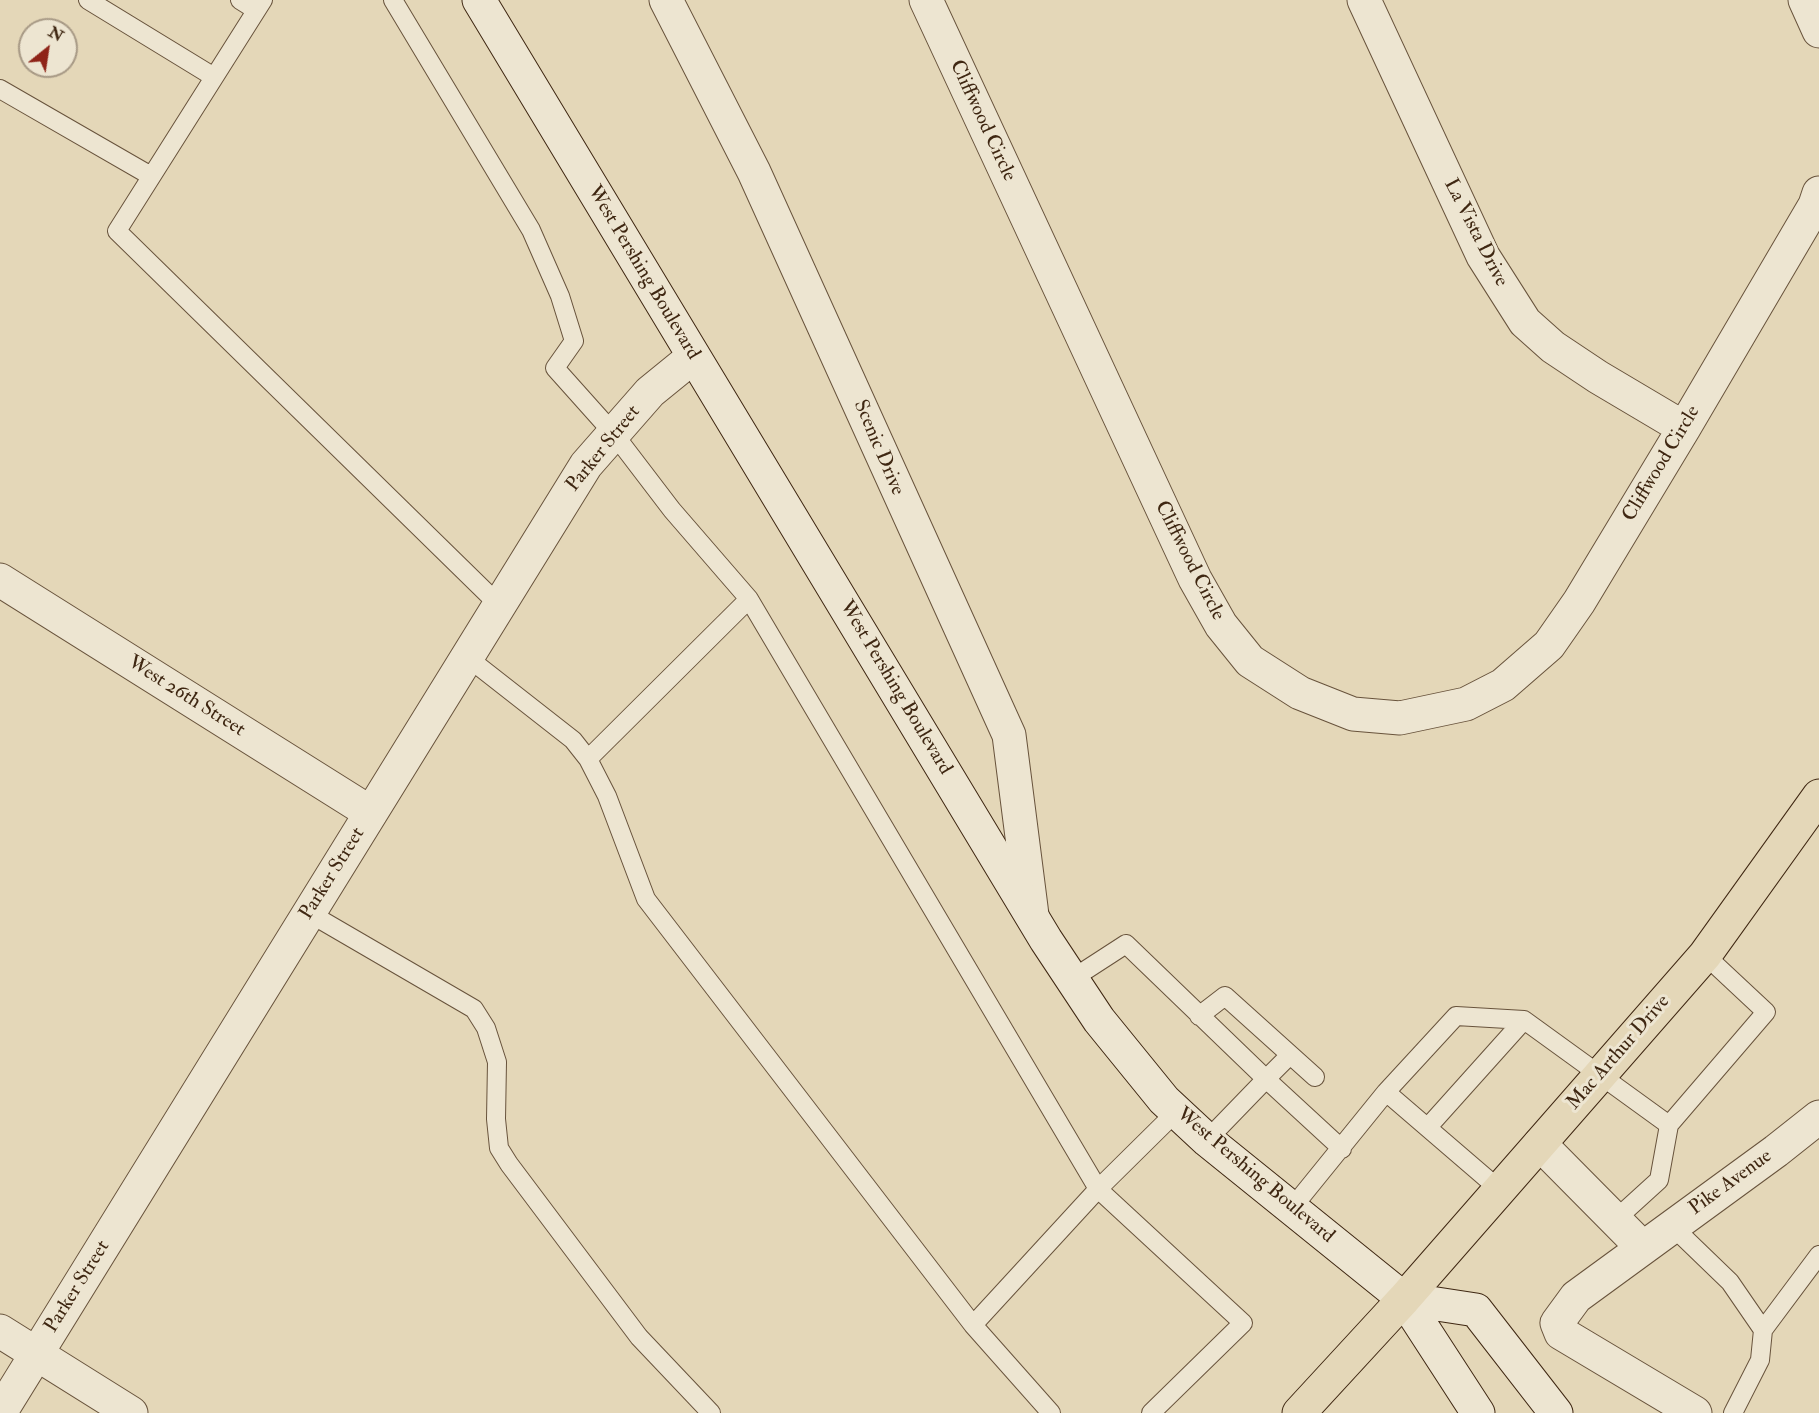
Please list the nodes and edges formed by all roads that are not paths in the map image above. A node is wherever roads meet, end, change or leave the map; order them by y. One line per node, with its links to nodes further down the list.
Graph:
1 (88, 0): 11 (lane)
2 (240, 0): 9 (lane)
3 (393, 0): 17 (lane)
4 (479, 0): 15 (street, West Pershing Boulevard)
5 (666, 0): 26 (street, Scenic Drive)
6 (926, 0): 16 (street, Cliffwood Circle)
7 (1364, 0): 16 (street, La Vista Drive)
8 (1805, 0): 10 (street)
9 (260, 5): 11 (lane)
10 (1819, 31)
11 (214, 77): 13 (lane)
12 (0, 89): 13 (lane)
13 (151, 176): 20 (lane)
14 (1819, 193): 16 (street, Cliffwood Circle)
15 (693, 357): 17 (street, Parker Street); 26 (street, West Pershing Boulevard)
16 (1684, 428)
17 (614, 434): 19 (lane); 20 (street, Parker Street)
18 (0, 580): 24 (street, West 26th Street)
19 (749, 599): 22 (lane); 43 (lane)
20 (499, 605): 21 (street, Parker Street)
21 (467, 657): 22 (lane); 24 (street, Parker Street)
22 (588, 759): 51 (lane)
23 (1819, 796): 27 (main road, Mac Arthur Drive)
24 (371, 813): 25 (street, Parker Street)
25 (309, 913): 54 (street, Parker Street); 57 (lane)
26 (1032, 915): 28 (street, West Pershing Boulevard)
27 (1705, 955): 32 (main road, Mac Arthur Drive); 38 (lane)
28 (1072, 979): 29 (lane); 36 (street, West Pershing Boulevard)
29 (1199, 1016): 31 (lane); 34 (lane)
30 (1524, 1020): 32 (lane); 35 (lane); 39 (lane)
31 (1290, 1055): 33 (lane); 34 (lane)
32 (1600, 1074): 38 (lane); 41 (main road, Mac Arthur Drive)
33 (1315, 1077)
34 (1266, 1079): 40 (lane); 42 (lane)
35 (1386, 1092): 39 (lane); 42 (lane)
36 (1176, 1112): 40 (street, West Pershing Boulevard); 43 (lane)
37 (1819, 1117): 47 (street, Pike Avenue)
38 (1670, 1125): 46 (lane)
39 (1428, 1127): 44 (lane)
40 (1207, 1140): 45 (street, West Pershing Boulevard)
41 (1540, 1144): 44 (main road, Mac Arthur Drive); 46 (street)
42 (1342, 1149): 45 (lane)
43 (1098, 1189): 51 (lane); 59 (lane)
44 (1500, 1190): 50 (main road, Mac Arthur Drive)
45 (1293, 1208): 50 (street, West Pershing Boulevard)
46 (1615, 1220): 48 (street)
47 (1672, 1226): 48 (street, Pike Avenue); 52 (lane)
48 (1642, 1248): 63 (street, Pike Avenue)
49 (1819, 1255): 52 (lane)
50 (1404, 1299): 60 (main road); 61 (street, West Pershing Boulevard); 62 (street)
51 (973, 1325): 58 (lane)
52 (1764, 1330): 64 (lane)
53 (0, 1331): 54 (street)
54 (36, 1354): 55 (street, Parker Street); 56 (street)
55 (0, 1413)
56 (131, 1413)
57 (711, 1413)
58 (1051, 1413)
59 (1151, 1413)
60 (1299, 1413)
61 (1478, 1413)
62 (1556, 1413)
63 (1695, 1413)
64 (1733, 1413)

